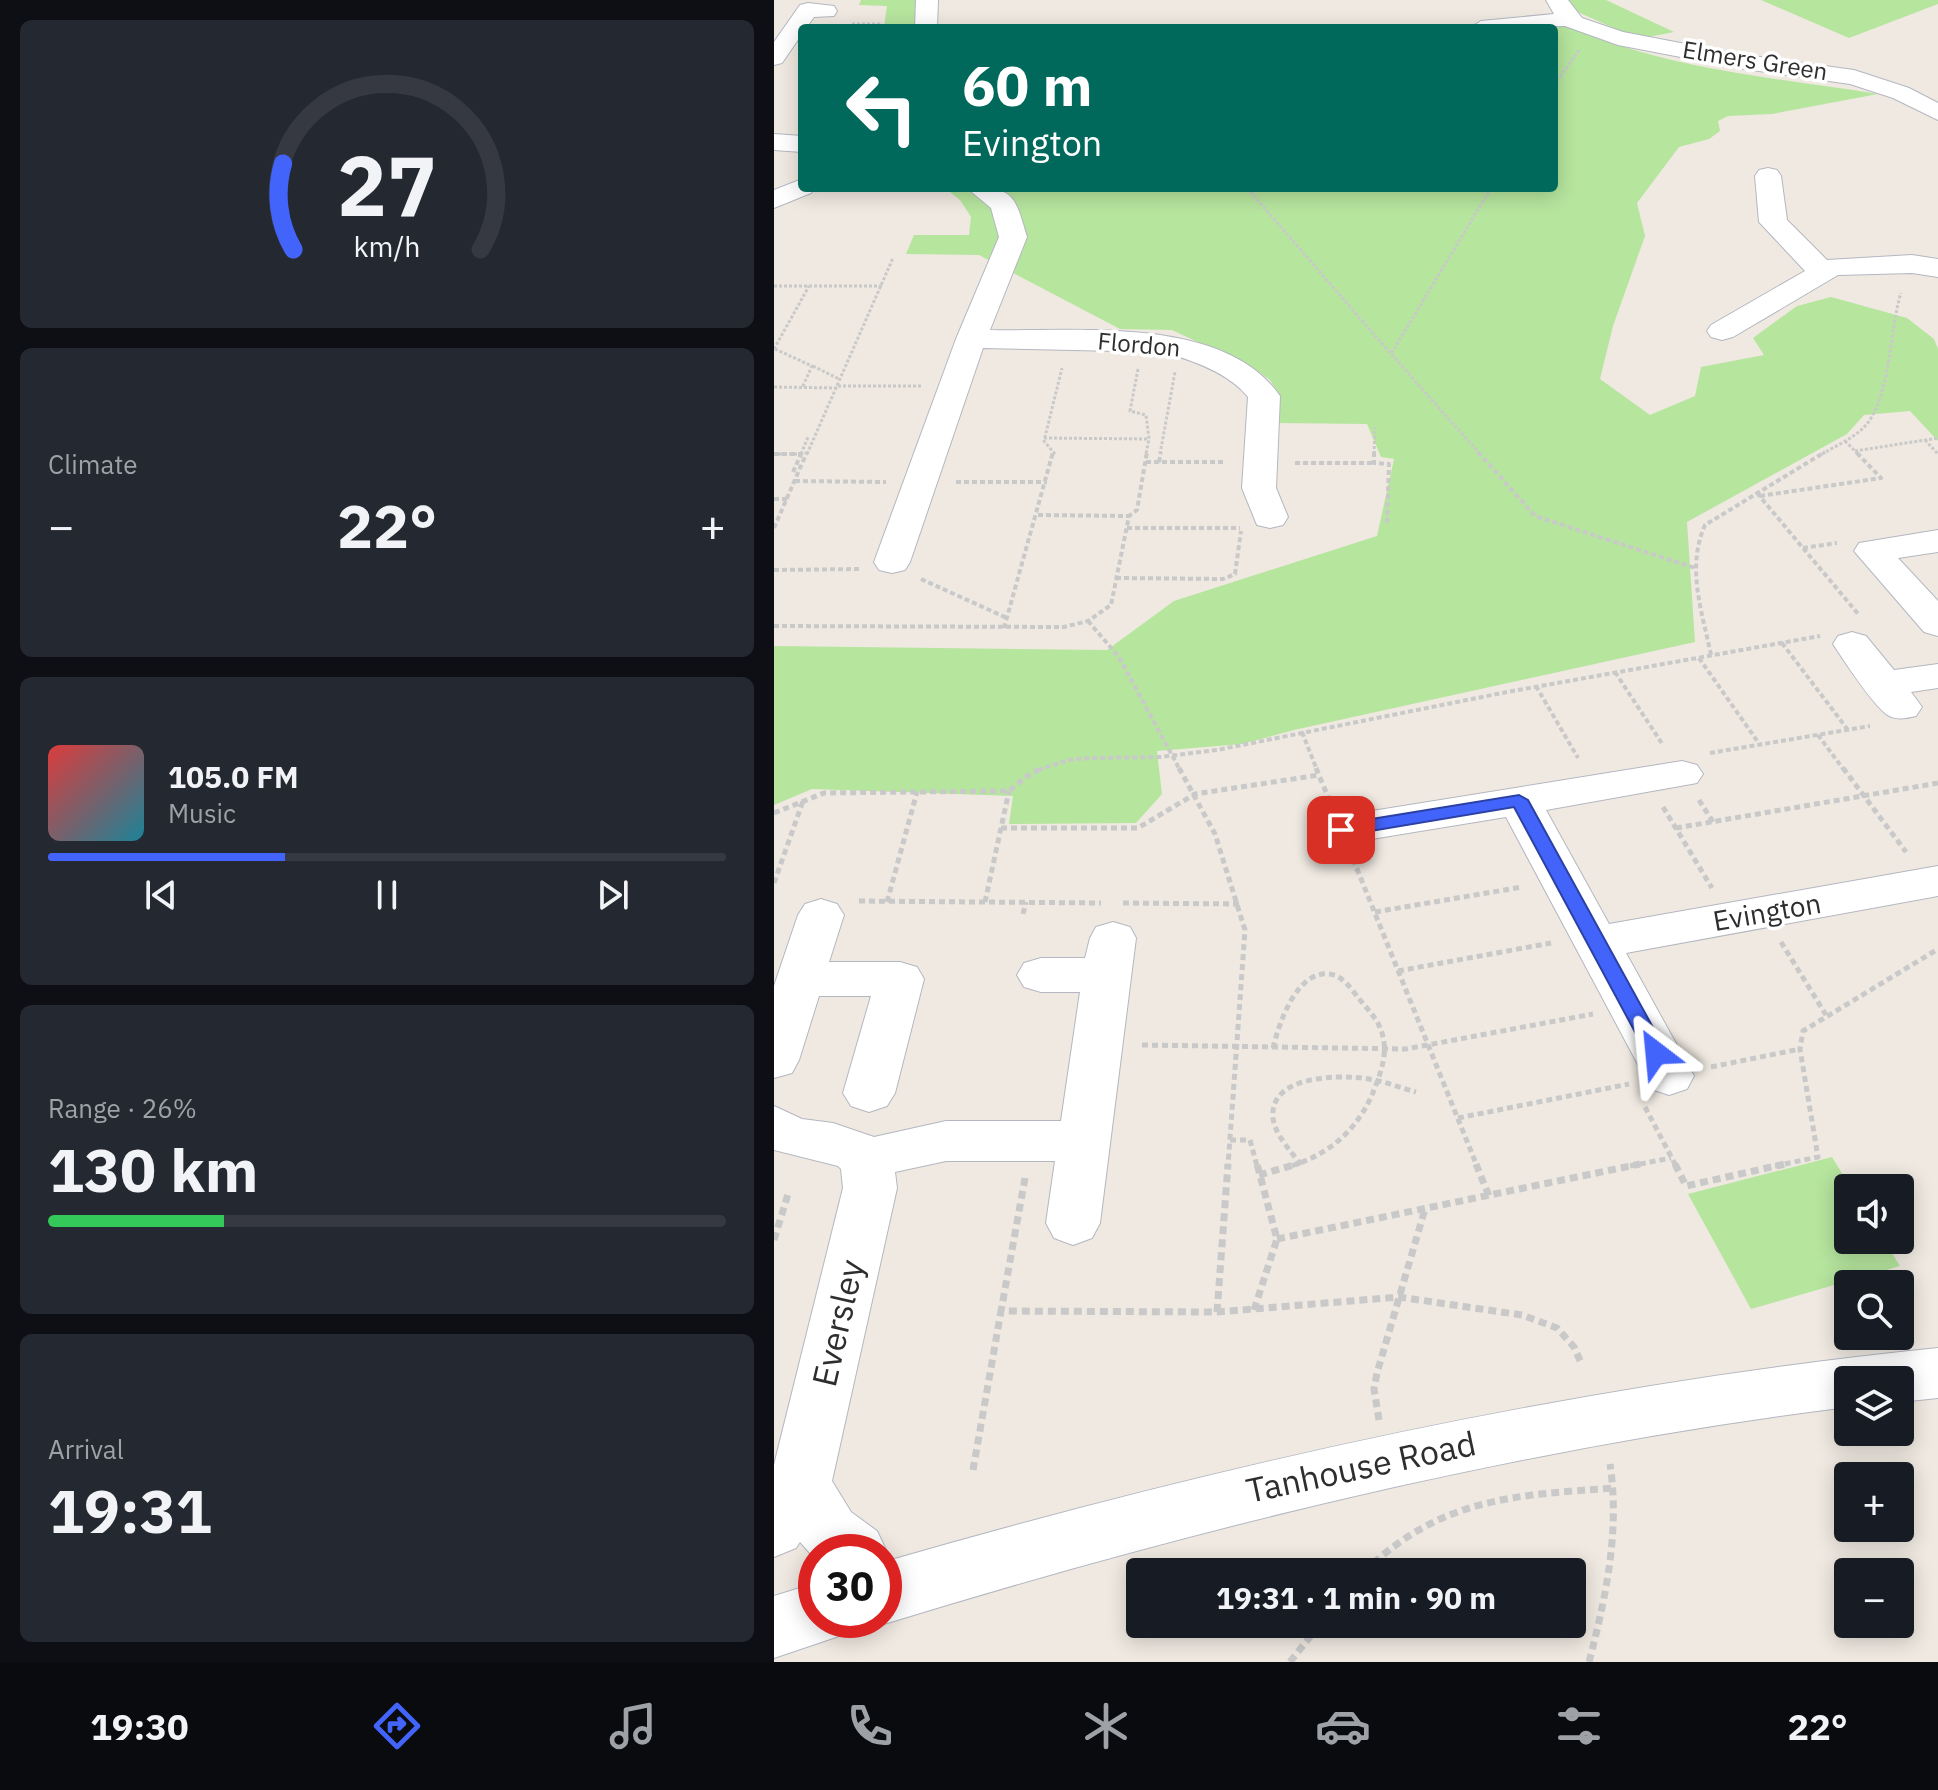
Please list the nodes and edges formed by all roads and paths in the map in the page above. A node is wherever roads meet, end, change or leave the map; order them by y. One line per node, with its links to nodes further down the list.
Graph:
1 (927, 0): 6 (street)
2 (1564, 10): 7 (street, Elmers Green); 9 (street, Elmers Green)
3 (826, 11): 5 (street)
4 (798, 24): 8 (street)
5 (798, 24)
6 (926, 24)
7 (1499, 24)
8 (774, 58)
9 (1938, 113)
10 (774, 142): 11 (street)
11 (798, 144)
12 (1768, 176): 20 (street)
13 (798, 189): 17 (street)
14 (986, 192): 25 (street)
15 (1250, 192): 29 (path)
16 (1489, 192): 29 (path)
17 (774, 200)
18 (893, 258): 23 (path)
19 (1925, 266): 20 (street); 43 (path)
20 (1824, 272): 24 (street)
21 (774, 286): 22 (path)
22 (809, 286): 23 (path); 28 (path)
23 (883, 286): 32 (path)
24 (1722, 331)
25 (971, 339): 26 (street, Flordon); 33 (street)
26 (1069, 339): 27 (street, Flordon); 39 (path)
27 (1122, 340): 30 (street, Flordon); 41 (path)
28 (775, 349): 31 (path)
29 (1391, 354): 61 (path)
30 (1204, 355): 48 (path); 55 (street, Flordon)
31 (812, 366): 32 (path); 36 (path)
32 (841, 380): 35 (path)
33 (954, 386): 35 (path); 60 (street)
34 (774, 387): 36 (path)
35 (838, 387): 36 (path); 46 (path)
36 (802, 388)
37 (1375, 427): 56 (path)
38 (808, 437): 46 (path)
39 (1044, 438): 41 (path); 53 (path)
40 (1938, 438): 42 (path)
41 (1149, 439): 54 (path)
42 (1924, 440): 44 (path); 47 (path)
43 (1845, 441): 44 (path); 50 (path)
44 (1854, 451): 50 (path)
45 (774, 454): 46 (path)
46 (804, 454): 49 (path); 52 (path)
47 (1938, 454)
48 (1159, 462)
49 (793, 472)
50 (1759, 494): 61 (path); 69 (path)
51 (774, 499): 52 (path)
52 (787, 499): 57 (path)
53 (1038, 515): 54 (path); 64 (path)
54 (1129, 516): 58 (path)
55 (1270, 517)
56 (1387, 524)
57 (774, 528)
58 (1127, 528): 63 (path); 63 (path)
59 (1938, 541): 66 (street)
60 (892, 562): 62 (path); 64 (path)
61 (1695, 568): 71 (path)
62 (774, 570)
63 (1116, 578): 65 (path)
64 (1007, 618): 68 (path)
65 (1088, 621): 68 (path); 80 (path)
66 (1938, 624)
67 (774, 626): 68 (path)
68 (1004, 628)
69 (1846, 632): 70 (path); 75 (street)
70 (1782, 643): 71 (path); 76 (path)
71 (1711, 655): 72 (path)
72 (1699, 658): 74 (path); 79 (path)
73 (1938, 676): 75 (street)
74 (1536, 686): 77 (path); 84 (path)
75 (1888, 705): 76 (path)
76 (1848, 730): 78 (path)
77 (1302, 732): 80 (path); 82 (path)
78 (1818, 735): 79 (path); 88 (path)
79 (1760, 745): 81 (path)
80 (1175, 755): 85 (path); 87 (path)
81 (1676, 769): 84 (street); 93 (path)
82 (1319, 775): 87 (path); 94 (path)
83 (1938, 783): 88 (path)
84 (1595, 788): 90 (street)
85 (1009, 791): 86 (path); 92 (path)
86 (917, 792): 89 (path); 98 (path)
87 (1195, 794): 92 (path); 101 (path)
88 (1864, 796): 93 (path); 96 (path)
89 (803, 800): 91 (path); 97 (path)
90 (1519, 800): 94 (street); 95 (street)
91 (774, 813)
92 (1001, 828): 99 (path)
93 (1676, 828): 105 (path)
94 (1341, 830): 103 (path)
95 (1563, 880): 103 (path); 106 (street)
96 (1933, 882): 105 (street, Evington)
97 (774, 883)
98 (887, 902): 99 (path); 102 (path)
99 (985, 902): 100 (path)
100 (1026, 902): 101 (path); 104 (path)
101 (1239, 904): 115 (path)
102 (833, 908): 110 (street)
103 (1375, 912): 108 (path)
104 (1023, 914)
105 (1747, 916): 106 (street, Evington); 112 (path)
106 (1594, 938): 108 (path); 111 (street)
107 (1938, 949): 112 (path)
108 (1398, 971): 114 (path)
109 (1041, 975): 113 (street)
110 (800, 979): 119 (street); 123 (street)
111 (1631, 1007): 114 (path); 120 (street)
112 (1827, 1015): 117 (path)
113 (1097, 1044): 115 (path); 128 (street)
114 (1428, 1045): 118 (path); 124 (path)
115 (1237, 1047): 116 (path); 126 (path)
116 (1273, 1048): 118 (path); 118 (path)
117 (1800, 1049): 120 (path); 129 (path)
118 (1386, 1050): 121 (path)
119 (774, 1060)
120 (1669, 1076)
121 (1377, 1081): 122 (path); 131 (path); 131 (path)
122 (1416, 1092)
123 (869, 1093)
124 (1458, 1118): 129 (path); 134 (path)
125 (774, 1126): 130 (street)
126 (1230, 1140): 132 (path); 142 (path)
127 (1031, 1141): 128 (street); 130 (street); 141 (path)
128 (1084, 1142): 136 (street)
129 (1671, 1158): 134 (path)
130 (867, 1161): 151 (street, Eversley)
131 (1301, 1165): 132 (path)
132 (1259, 1175): 137 (path)
133 (788, 1194): 138 (path)
134 (1489, 1196): 135 (path)
135 (1425, 1209): 137 (path); 139 (path)
136 (1073, 1223)
137 (1277, 1239): 140 (path)
138 (774, 1240)
139 (1399, 1297): 140 (path); 143 (path); 147 (path)
140 (1254, 1310): 142 (path)
141 (1001, 1311): 142 (path); 149 (path)
142 (1217, 1312)
143 (1582, 1365)
144 (1938, 1373): 145 (street)
145 (1914, 1375)
146 (1834, 1384): 147 (street, Tanhouse Road)
147 (1389, 1458): 154 (street, Tanhouse Road)
148 (1610, 1464): 150 (path)
149 (973, 1470)
150 (1615, 1488): 153 (path); 159 (path)
151 (787, 1506): 152 (street, Eversley)
152 (832, 1534)
153 (1377, 1558)
154 (902, 1580)
155 (798, 1620): 156 (street)
156 (774, 1627)
157 (1309, 1638): 158 (path)
158 (1290, 1662)
159 (1589, 1662)

